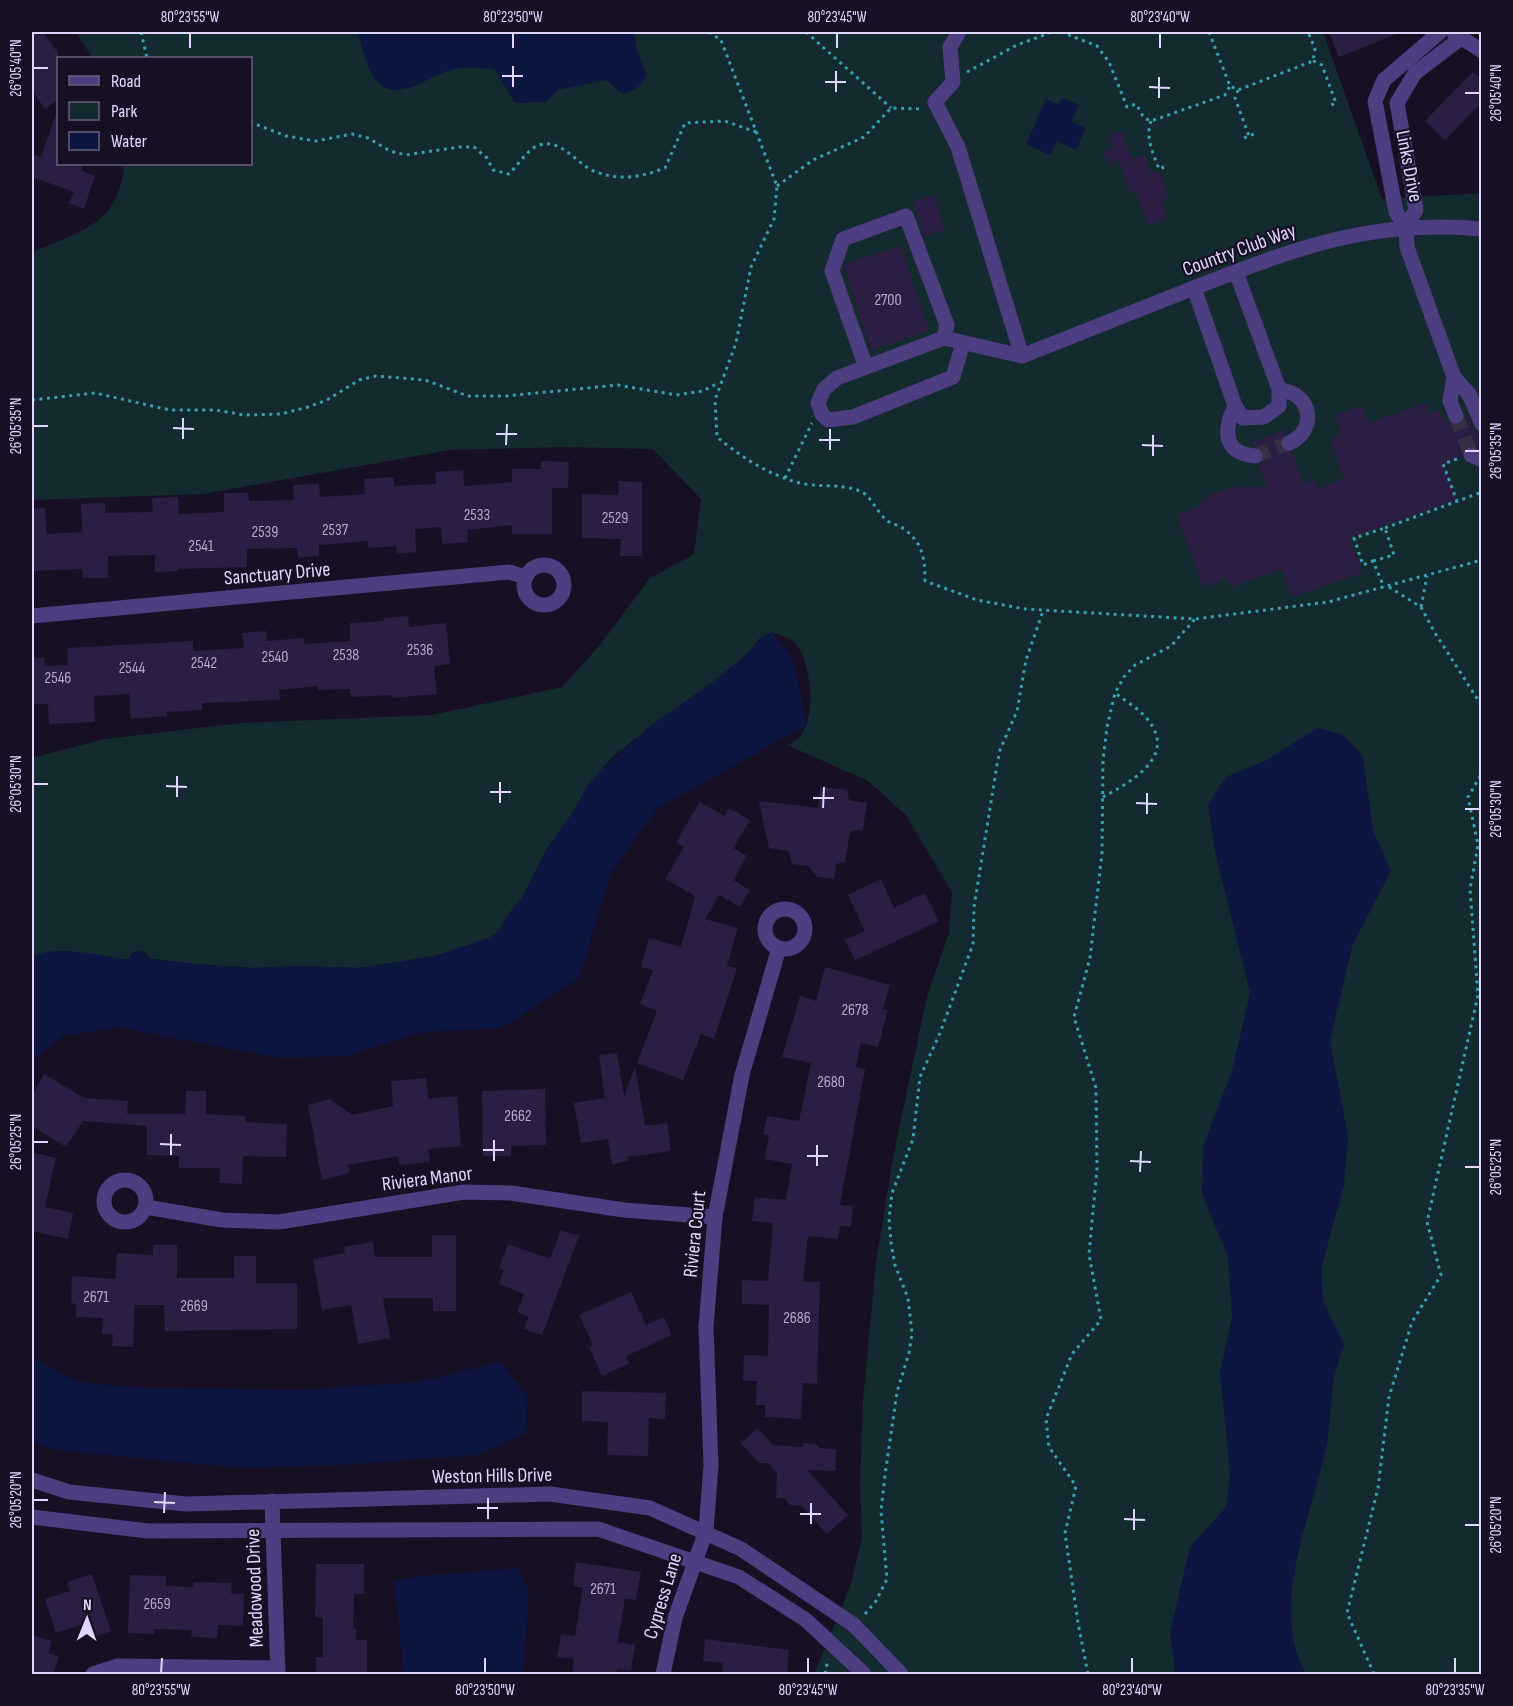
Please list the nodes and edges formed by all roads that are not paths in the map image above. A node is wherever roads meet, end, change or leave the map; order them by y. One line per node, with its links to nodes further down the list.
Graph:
1 (959, 32): 13 (street)
2 (1440, 32): 5 (street, Links Drive)
3 (1457, 35): 4 (street); 6 (street)
4 (1482, 51)
5 (1386, 77): 6 (street); 7 (street, Links Drive)
6 (1404, 88): 7 (street, Links Drive)
7 (1406, 227): 8 (street, Country Club Way); 9 (street, Country Club Way); 15 (street)
8 (1482, 229)
9 (1236, 272): 10 (street, Country Club Way); 16 (street)
10 (1194, 288): 13 (street, Country Club Way); 17 (street)
11 (944, 338): 12 (street); 14 (street); 14 (street)
12 (963, 343): 13 (street); 14 (street)
13 (1022, 356)
14 (866, 367)
15 (1454, 377): 18 (street); 19 (street)
16 (1279, 389): 17 (street); 20 (street)
17 (1235, 406): 21 (street)
18 (1456, 416)
19 (1482, 424)
20 (1289, 443)
21 (1255, 456)
22 (526, 577): 23 (street, Sanctuary Drive)
23 (32, 616)
24 (779, 948): 26 (street, Riviera Court)
25 (146, 1207): 26 (street, Riviera Manor)
26 (715, 1217): 31 (street, Riviera Court)
27 (32, 1480): 28 (street, Weston Hills Drive)
28 (272, 1501): 30 (street, Meadowood Drive); 31 (street, Weston Hills Drive)
29 (32, 1517): 30 (street)
30 (274, 1529): 32 (street); 33 (street, Meadowood Drive)
31 (706, 1531): 32 (street, Cypress Lane); 37 (street, Weston Hills Drive)
32 (693, 1561): 35 (street, Cypress Lane); 36 (street)
33 (277, 1671): 34 (street)
34 (93, 1674)
35 (663, 1674)
36 (864, 1674)
37 (902, 1674)

